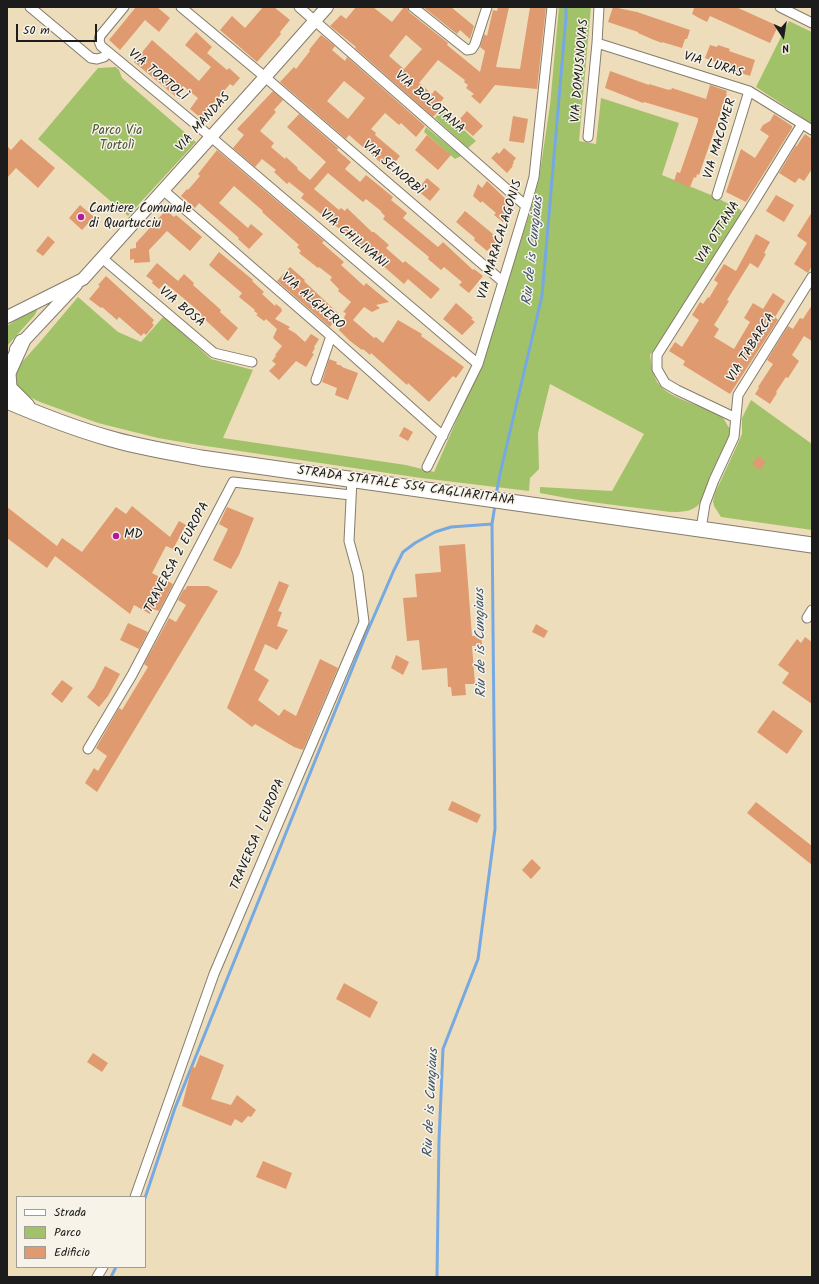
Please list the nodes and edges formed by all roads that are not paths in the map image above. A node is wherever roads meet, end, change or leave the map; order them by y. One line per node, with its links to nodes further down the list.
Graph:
1 (30, 7): 14 (street, VIA TORTOLÌ)
2 (124, 7): 14 (street)
3 (181, 7): 15 (street, VIA SENORBÌ)
4 (299, 7): 11 (street, VIA BOLOTANA)
5 (327, 7): 11 (street, VIA MANDAS)
6 (413, 7): 7 (street)
7 (487, 7)
8 (552, 7): 23 (street, VIA MARACALAGONIS)
9 (599, 7): 13 (street, VIA DOMUSNOVAS)
10 (780, 7): 12 (street)
11 (315, 20): 15 (street, VIA MANDAS); 23 (street, VIA BOLOTANA)
12 (812, 23)
13 (597, 43): 16 (street, VIA LURAS); 20 (street, VIA DOMUSNOVAS)
14 (108, 52): 19 (street, VIA TORTOLÌ)
15 (265, 77): 19 (street, VIA MANDAS); 27 (street, VIA SENORBÌ)
16 (749, 91): 17 (street, VIA LURAS); 22 (street, VIA MACOMER)
17 (802, 124): 18 (street, VIA LURAS); 38 (street, VIA OTTANA)
18 (812, 130)
19 (211, 137): 21 (street, VIA MANDAS); 33 (street, VIA CHILIVANI)
20 (588, 137)
21 (163, 190): 24 (street, VIA MANDAS); 29 (street, VIA ALGHERO)
22 (717, 195)
23 (526, 206): 27 (street, VIA MARACALAGONIS)
24 (102, 258): 26 (street, VIA MANDAS); 32 (street, VIA BOSA)
25 (812, 277): 38 (street, VIA TABARCA)
26 (83, 278): 28 (street); 30 (street)
27 (502, 281): 33 (street, VIA MARACALAGONIS)
28 (7, 317)
29 (331, 336): 34 (street); 39 (street, VIA ALGHERO)
30 (22, 342): 31 (street); 37 (main road)
31 (7, 358)
32 (252, 362)
33 (478, 364): 39 (street, VIA MARACALAGONIS)
34 (316, 380)
35 (7, 401): 37 (main road, STRADA STATALE 554 CAGLIARITANA)
36 (7, 408): 37 (main road)
37 (34, 412): 41 (main road, STRADA STATALE 554 CAGLIARITANA)
38 (736, 418): 43 (street, VIA TABARCA)
39 (443, 436): 40 (street, VIA MARACALAGONIS)
40 (427, 467)
41 (352, 479): 42 (street, TRAVERSA 1 EUROPA); 43 (main road, STRADA STATALE 554 CAGLIARITANA)
42 (351, 495): 45 (street, TRAVERSA 2 EUROPA); 46 (street, TRAVERSA 1 EUROPA)
43 (701, 529): 44 (main road, STRADA STATALE 554 CAGLIARITANA)
44 (812, 545)
45 (88, 749)
46 (135, 1196)
47 (102, 1268): 48 (street)
48 (97, 1277)

